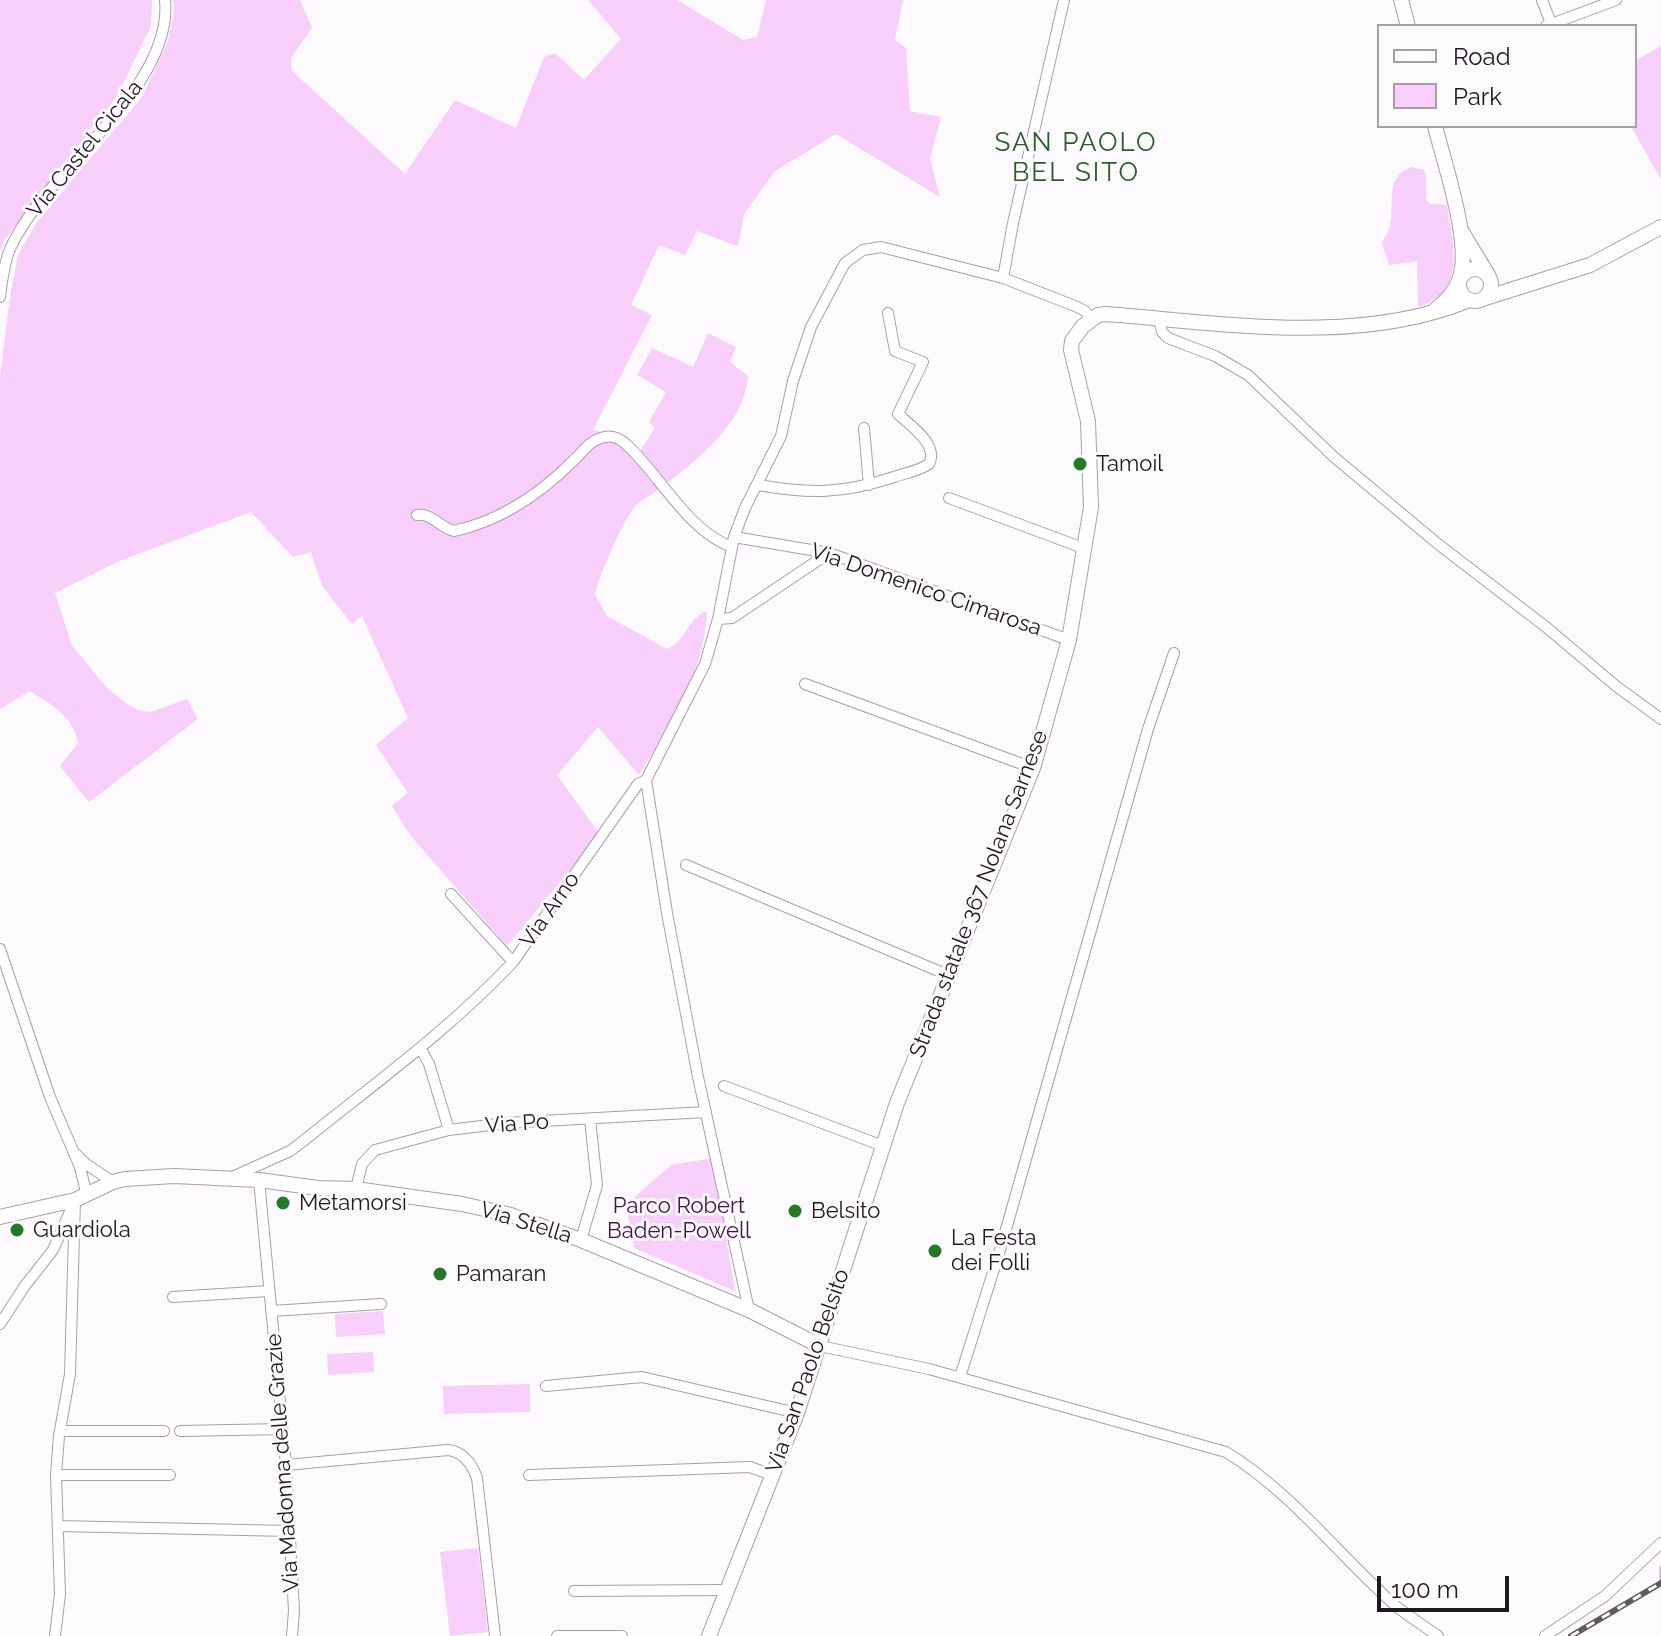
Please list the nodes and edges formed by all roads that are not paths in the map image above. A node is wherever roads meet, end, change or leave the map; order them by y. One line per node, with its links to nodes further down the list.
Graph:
1 (165, 0): 16 (street, Via Castel Cicala)
2 (1401, 0): 6 (main road)
3 (1542, 0): 7 (street)
4 (1616, 0): 8 (street)
5 (1060, 3): 13 (street)
6 (1407, 24)
7 (1550, 24)
8 (1553, 24)
9 (1435, 128): 11 (main road)
10 (1661, 227): 15 (main road)
11 (1461, 231): 12 (main road); 14 (main road)
12 (1486, 273): 14 (main road); 15 (main road); 17 (main road)
13 (1003, 278): 22 (street, Via Arno); 24 (street, Via Arno)
14 (1460, 280): 18 (main road); 20 (main road)
15 (1522, 287): 17 (main road)
16 (0, 297)
17 (1485, 298): 18 (main road)
18 (1469, 300): 20 (main road)
19 (888, 313): 25 (street)
20 (1432, 313): 21 (main road)
21 (1159, 318): 22 (main road); 35 (street)
22 (1091, 319): 29 (main road, Strada statale 367 Nolana Sarnese)
23 (864, 428): 25 (street)
24 (758, 485): 25 (street); 28 (street, Via Arno)
25 (869, 485)
26 (949, 498): 29 (street)
27 (417, 515): 28 (street)
28 (733, 542): 30 (street, Via Domenico Cimarosa); 31 (street, Via Arno)
29 (1083, 548): 32 (main road, Strada statale 367 Nolana Sarnese)
30 (829, 553): 31 (street); 32 (street, Via Domenico Cimarosa)
31 (718, 619): 37 (street, Via Arno)
32 (1069, 640): 36 (main road, Strada statale 367 Nolana Sarnese)
33 (1174, 653): 67 (street)
34 (805, 684): 36 (street)
35 (1661, 719)
36 (1033, 768): 42 (main road, Strada statale 367 Nolana Sarnese)
37 (646, 780): 41 (street, Via Arno); 46 (street)
38 (686, 865): 42 (street)
39 (451, 894): 41 (street)
40 (0, 949): 50 (street)
41 (513, 962): 43 (street, Via Arno)
42 (948, 975): 45 (main road, Strada statale 367 Nolana Sarnese)
43 (421, 1049): 48 (street); 51 (street, Via Arno)
44 (724, 1086): 49 (street)
45 (897, 1103): 49 (main road, Via San Paolo Belsito)
46 (706, 1112): 47 (street, Via Po); 63 (street)
47 (590, 1119): 48 (street, Via Po); 57 (street)
48 (449, 1130): 54 (street, Via Po)
49 (883, 1146): 66 (main road, Via San Paolo Belsito)
50 (73, 1150): 53 (street); 55 (street)
51 (230, 1178): 52 (main road, Via Stella); 53 (main road)
52 (259, 1180): 54 (main road, Via Stella); 60 (street, Via Madonna delle Grazie)
53 (113, 1182): 55 (main road)
54 (356, 1189): 57 (main road, Via Stella)
55 (81, 1198): 56 (main road); 58 (street); 59 (street)
56 (0, 1217)
57 (581, 1240): 63 (main road, Via Stella)
58 (53, 1250): 59 (street); 65 (street)
59 (75, 1258): 71 (street)
60 (269, 1291): 61 (street); 64 (street, Via Madonna delle Grazie)
61 (173, 1297)
62 (381, 1304): 64 (street)
63 (749, 1310): 66 (main road, Via Stella)
64 (271, 1311): 70 (street, Via Madonna delle Grazie)
65 (0, 1324)
66 (820, 1346): 67 (street); 69 (main road, Via San Paolo Belsito)
67 (960, 1377): 90 (street)
68 (546, 1386): 69 (street)
69 (797, 1413): 78 (main road, Via San Paolo Belsito)
70 (283, 1429): 73 (street); 74 (street, Via Madonna delle Grazie)
71 (60, 1431): 72 (street); 75 (street)
72 (164, 1431)
73 (180, 1431)
74 (286, 1465): 80 (street, Via Madonna delle Grazie); 86 (street)
75 (56, 1475): 76 (street); 79 (street)
76 (170, 1475)
77 (529, 1475): 78 (street)
78 (772, 1475): 82 (main road, Via San Paolo Belsito)
79 (58, 1526): 80 (street); 84 (street)
80 (290, 1531): 85 (street, Via Madonna delle Grazie)
81 (1661, 1543): 91 (street)
82 (726, 1590): 83 (street); 89 (main road, Via San Paolo Belsito)
83 (574, 1591)
84 (55, 1636)
85 (292, 1636)
86 (495, 1636)
87 (557, 1636): 88 (street)
88 (622, 1636)
89 (709, 1636)
90 (1438, 1636)
91 (1545, 1636)

